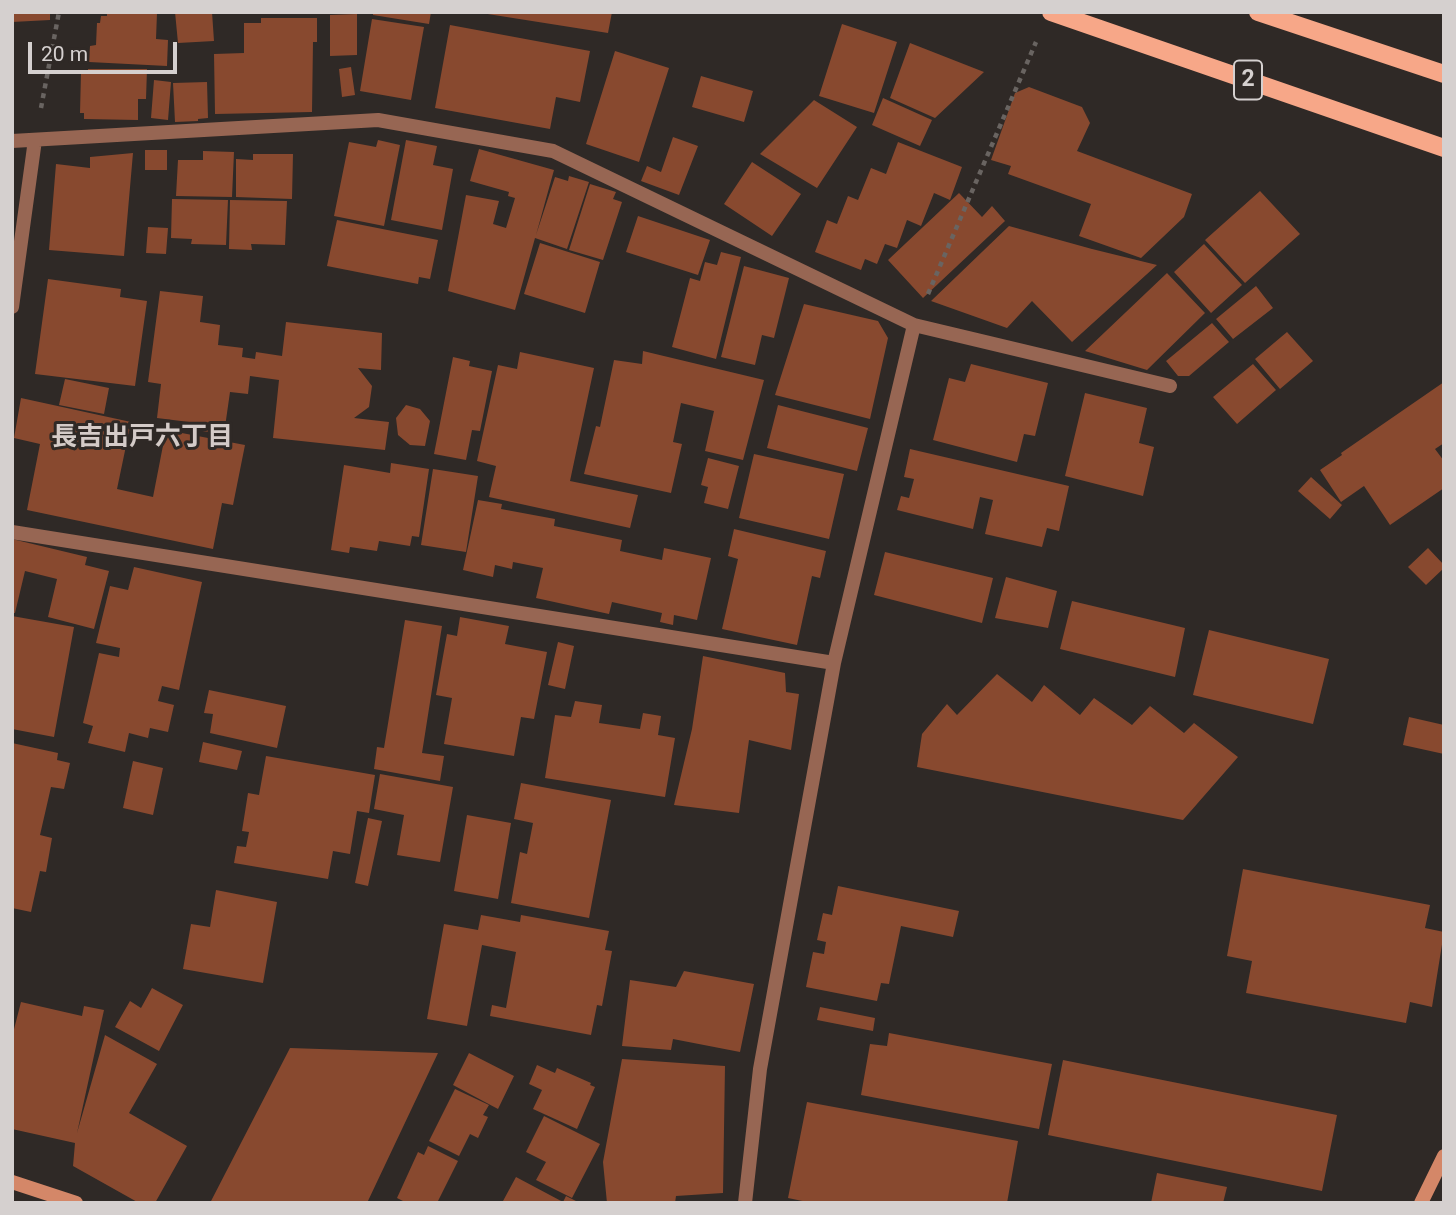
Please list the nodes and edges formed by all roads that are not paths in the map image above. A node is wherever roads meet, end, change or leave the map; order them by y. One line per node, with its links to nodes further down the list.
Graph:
1 (1051, 12): 6 (main road, 2)
2 (1258, 12): 3 (main road)
3 (1444, 74)
4 (35, 139): 5 (street); 7 (street); 8 (street)
5 (12, 141)
6 (1444, 148)
7 (12, 307)
8 (914, 325): 9 (street); 11 (street)
9 (1170, 386)
10 (12, 532): 11 (street)
11 (834, 663): 15 (street)
12 (1444, 1156): 16 (main road)
13 (12, 1182): 14 (main road)
14 (76, 1203)
15 (745, 1203)
16 (1421, 1203)

